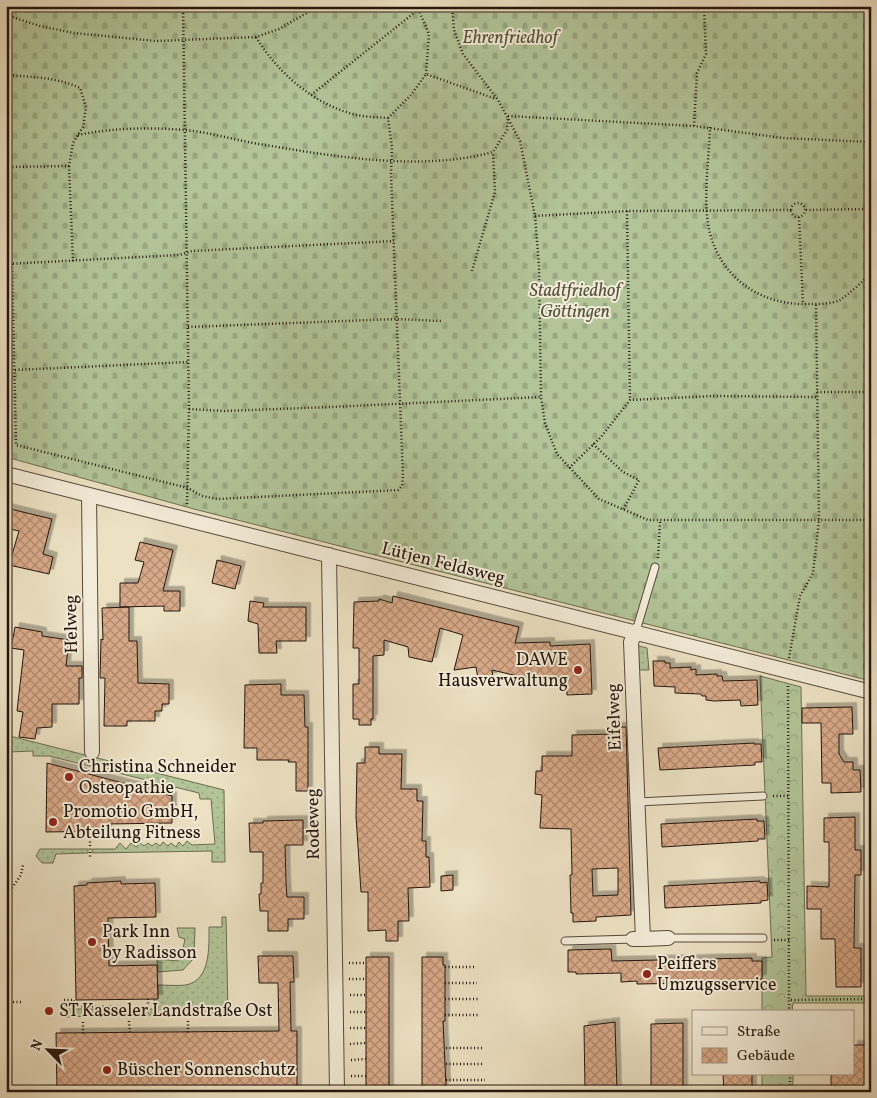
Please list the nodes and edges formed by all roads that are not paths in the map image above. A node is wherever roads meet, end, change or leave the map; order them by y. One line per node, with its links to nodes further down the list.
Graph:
1 (6, 474): 2 (street, Lütjen Feldsweg)
2 (89, 496): 3 (street, Lütjen Feldsweg); 7 (street, Helweg)
3 (329, 555): 5 (street, Lütjen Feldsweg); 14 (street, Rodeweg)
4 (655, 567): 5 (lane)
5 (636, 632): 6 (street, Lütjen Feldsweg); 9 (street, Eifelweg)
6 (871, 692)
7 (92, 752)
8 (763, 796): 9 (lane)
9 (636, 802): 12 (street, Eifelweg)
10 (668, 938): 11 (lane); 12 (street)
11 (763, 938)
12 (638, 939): 13 (lane)
13 (565, 941)
14 (337, 1092)

